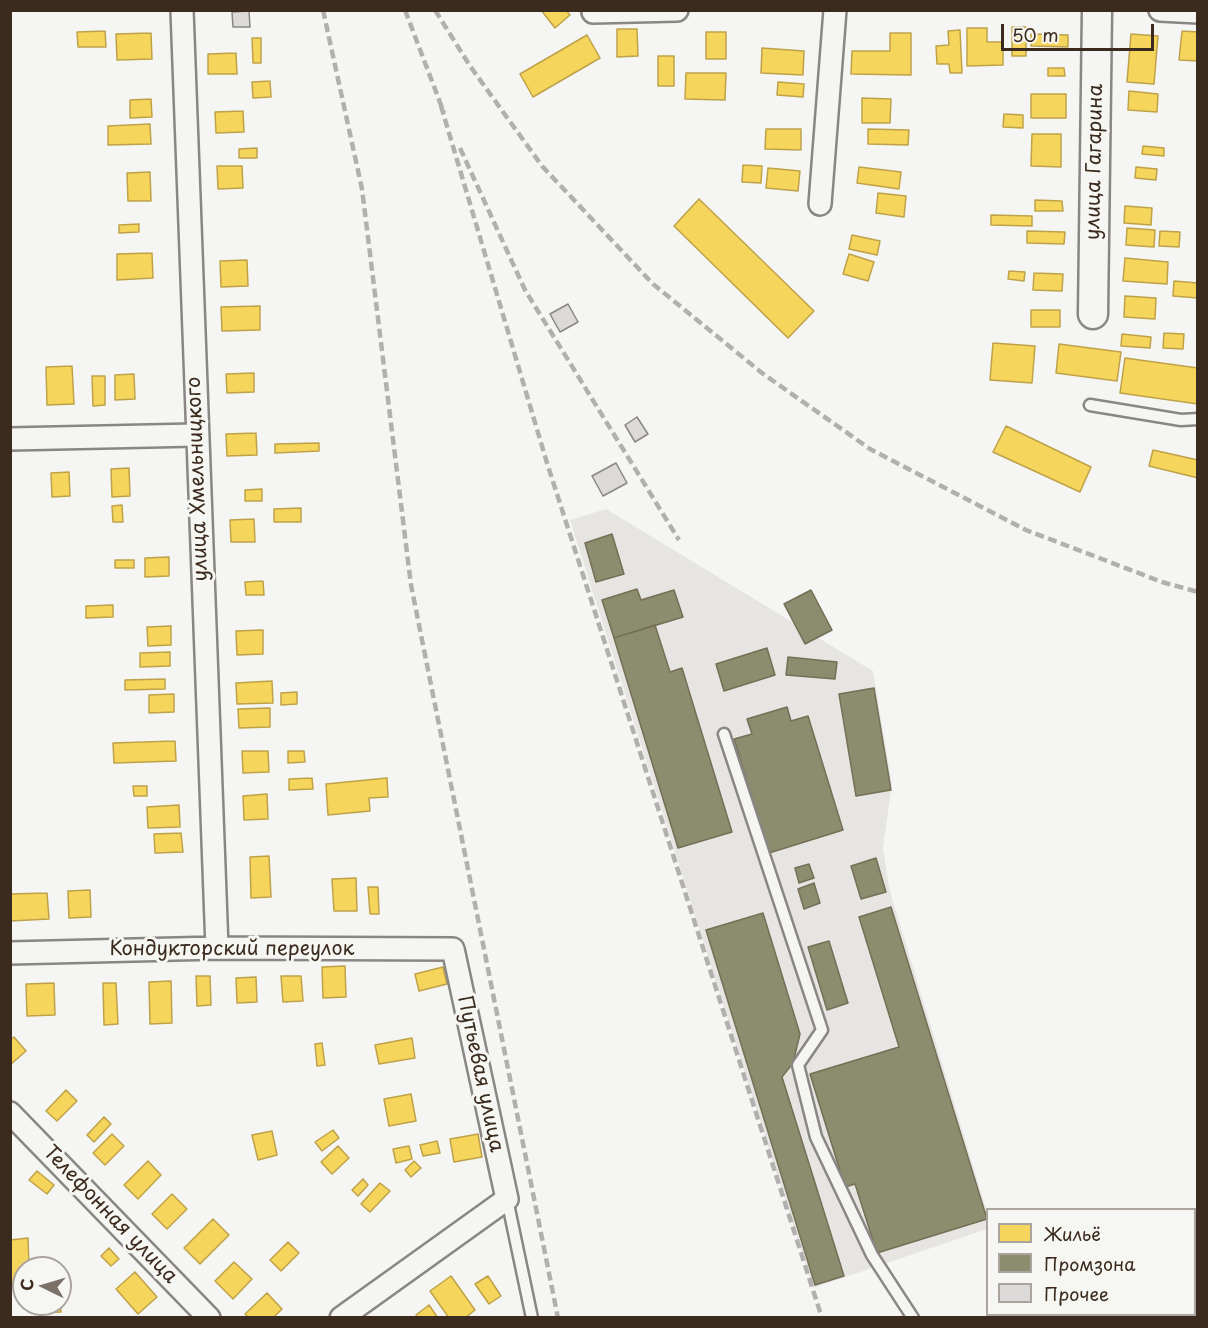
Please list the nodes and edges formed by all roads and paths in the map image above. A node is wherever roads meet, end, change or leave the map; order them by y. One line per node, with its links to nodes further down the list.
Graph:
1 (182, 10): 12 (street, улица Хмельницкого)
2 (677, 10): 6 (street)
3 (835, 10): 8 (street)
4 (1097, 10): 9 (street, улица Гагарина)
5 (1160, 10): 7 (street)
6 (593, 12)
7 (1197, 12)
8 (820, 204)
9 (1093, 314)
10 (1090, 405): 11 (lane)
11 (1197, 419)
12 (196, 435): 13 (street); 15 (street, улица Хмельницкого)
13 (10, 439)
14 (724, 734): 23 (lane)
15 (217, 948): 16 (street, Кондукторский переулок); 17 (street, Кондукторский переулок)
16 (453, 949): 19 (street, Путьевая улица)
17 (10, 952)
18 (10, 1113): 20 (street, Телефонная улица)
19 (507, 1199): 21 (street); 22 (lane)
20 (209, 1317)
21 (341, 1317)
22 (532, 1317)
23 (913, 1317)

